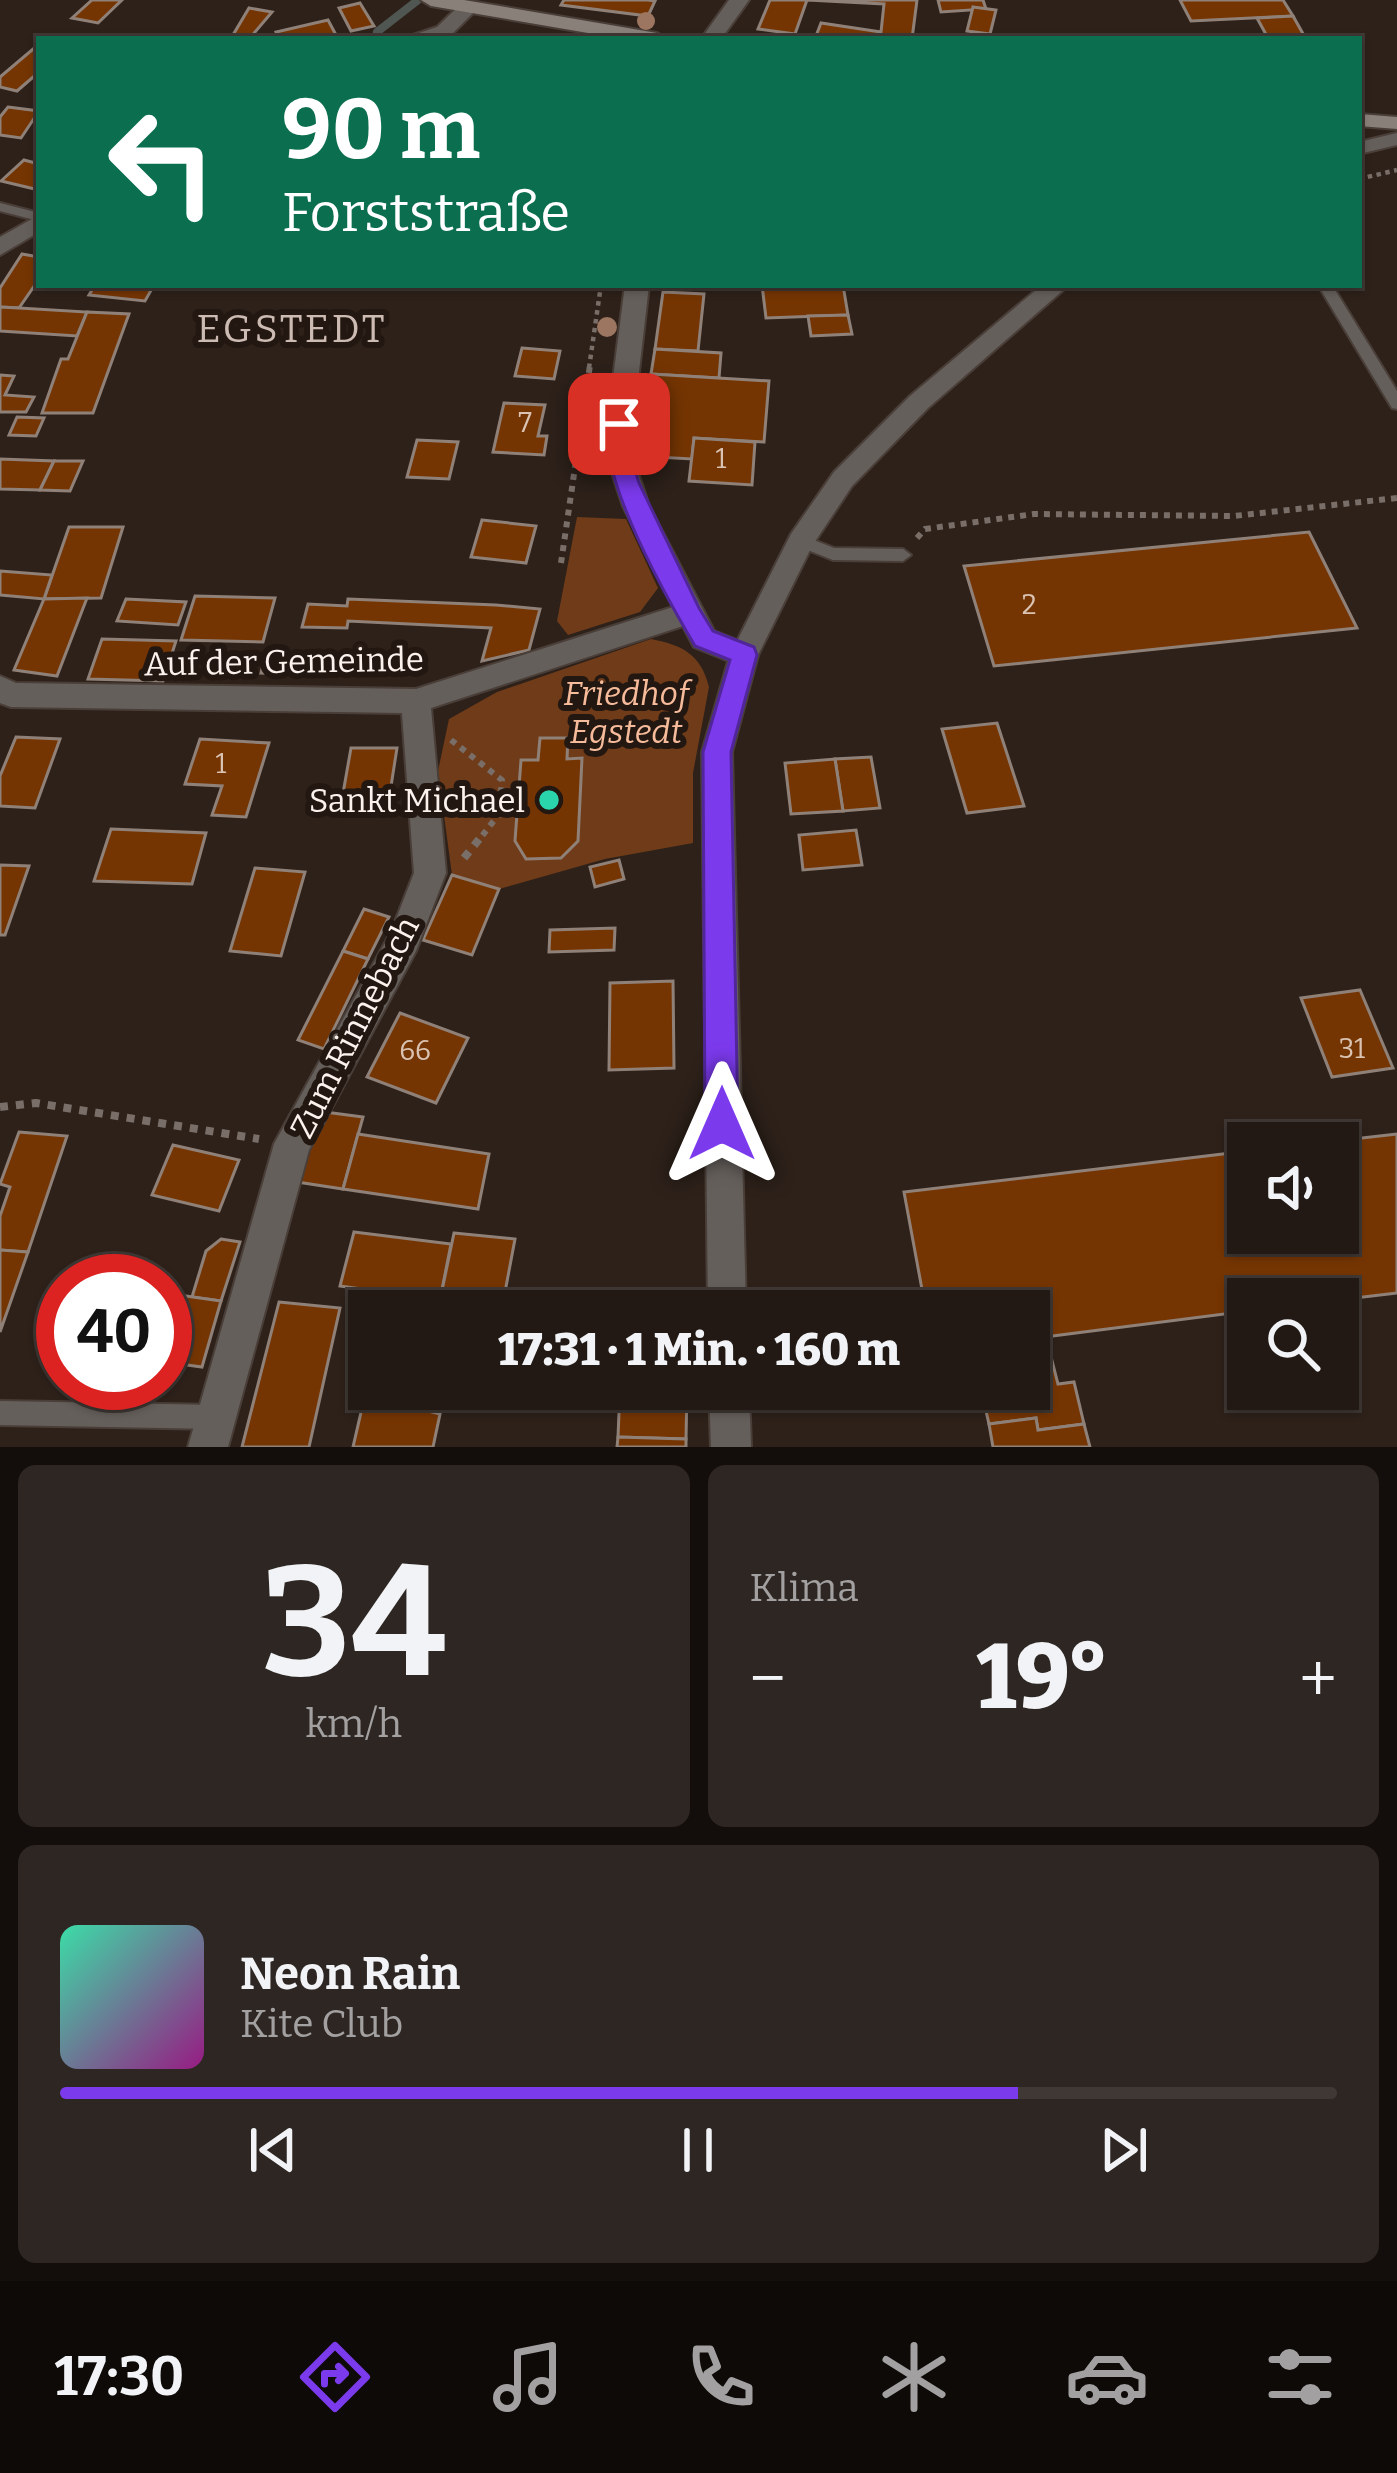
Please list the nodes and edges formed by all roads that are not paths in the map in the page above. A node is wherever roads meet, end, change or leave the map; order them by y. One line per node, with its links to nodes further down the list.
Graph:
1 (739, 0): 6 (street)
2 (434, 1): 3 (main road)
3 (469, 7): 4 (street); 5 (main road)
4 (423, 36)
5 (638, 36)
6 (713, 36)
7 (1362, 120): 8 (main road)
8 (1397, 123)
9 (1397, 139): 10 (street)
10 (1362, 147)
11 (0, 208): 12 (lane)
12 (36, 218)
13 (36, 221): 14 (street)
14 (0, 248)
15 (637, 288): 21 (street)
16 (1053, 288): 19 (street)
17 (1327, 288): 18 (lane)
18 (1397, 404)
19 (801, 541): 20 (lane); 22 (street)
20 (903, 555)
21 (688, 613): 22 (street); 24 (street, Auf der Gemeinde)
22 (744, 655): 25 (street)
23 (4, 694): 24 (street, Auf der Gemeinde)
24 (417, 719): 28 (street, Zum Rinnebach)
25 (727, 1290)
26 (730, 1410): 29 (street)
27 (0, 1413): 28 (lane, Zum Rinnebach)
28 (213, 1432)
29 (731, 1447)

